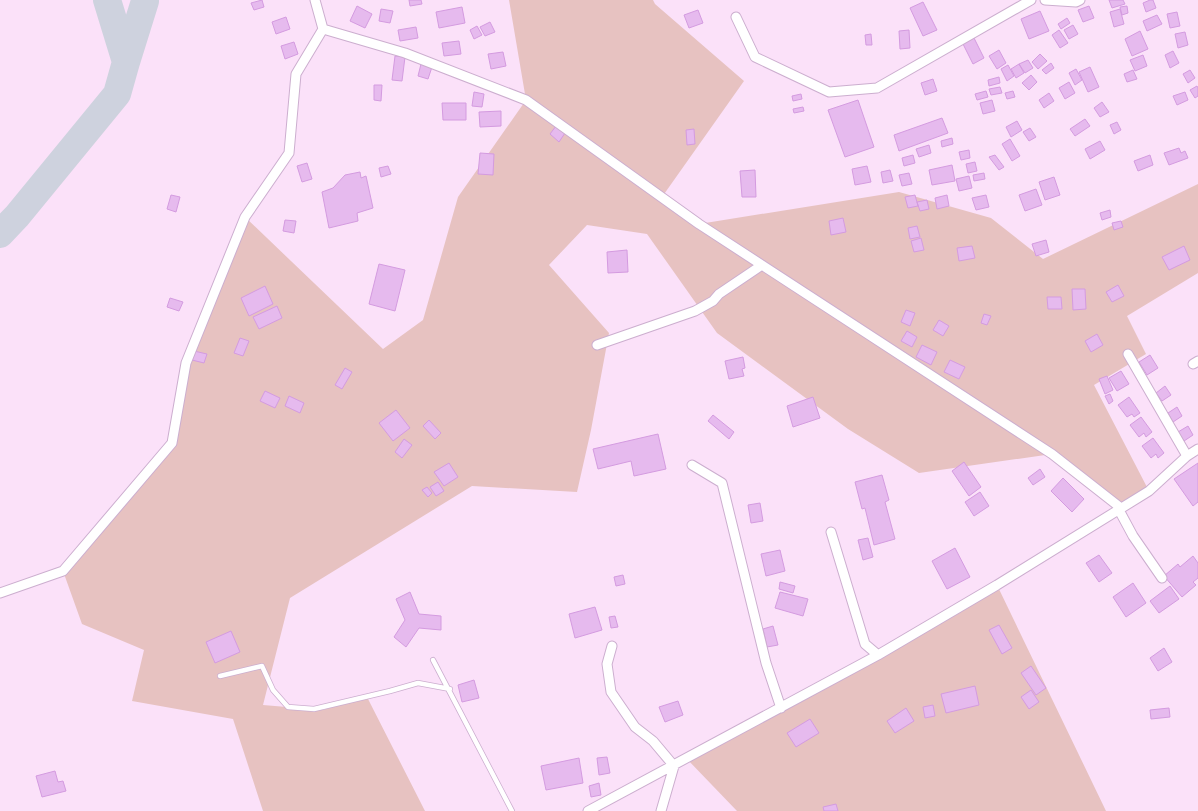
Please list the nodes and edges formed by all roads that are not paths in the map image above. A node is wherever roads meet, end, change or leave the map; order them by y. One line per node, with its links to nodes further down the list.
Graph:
1 (315, 0): 6 (street)
2 (1031, 0): 5 (street)
3 (1045, 0): 4 (street)
4 (1080, 0)
5 (736, 17)
6 (323, 29): 7 (street); 16 (street)
7 (762, 265): 8 (street); 13 (street)
8 (597, 345)
9 (1128, 354): 11 (street)
10 (1198, 449): 11 (street)
11 (1187, 456): 13 (street)
12 (692, 465): 22 (street)
13 (1120, 509): 15 (street); 18 (street)
14 (831, 532): 18 (street)
15 (1162, 578)
16 (0, 593)
17 (612, 646): 23 (street)
18 (878, 655): 22 (street)
19 (433, 660): 21 (lane)
20 (220, 676): 21 (lane)
21 (450, 690): 24 (lane)
22 (781, 708): 23 (street)
23 (674, 766): 25 (street); 26 (street)
24 (512, 811)
25 (588, 811)
26 (661, 811)

